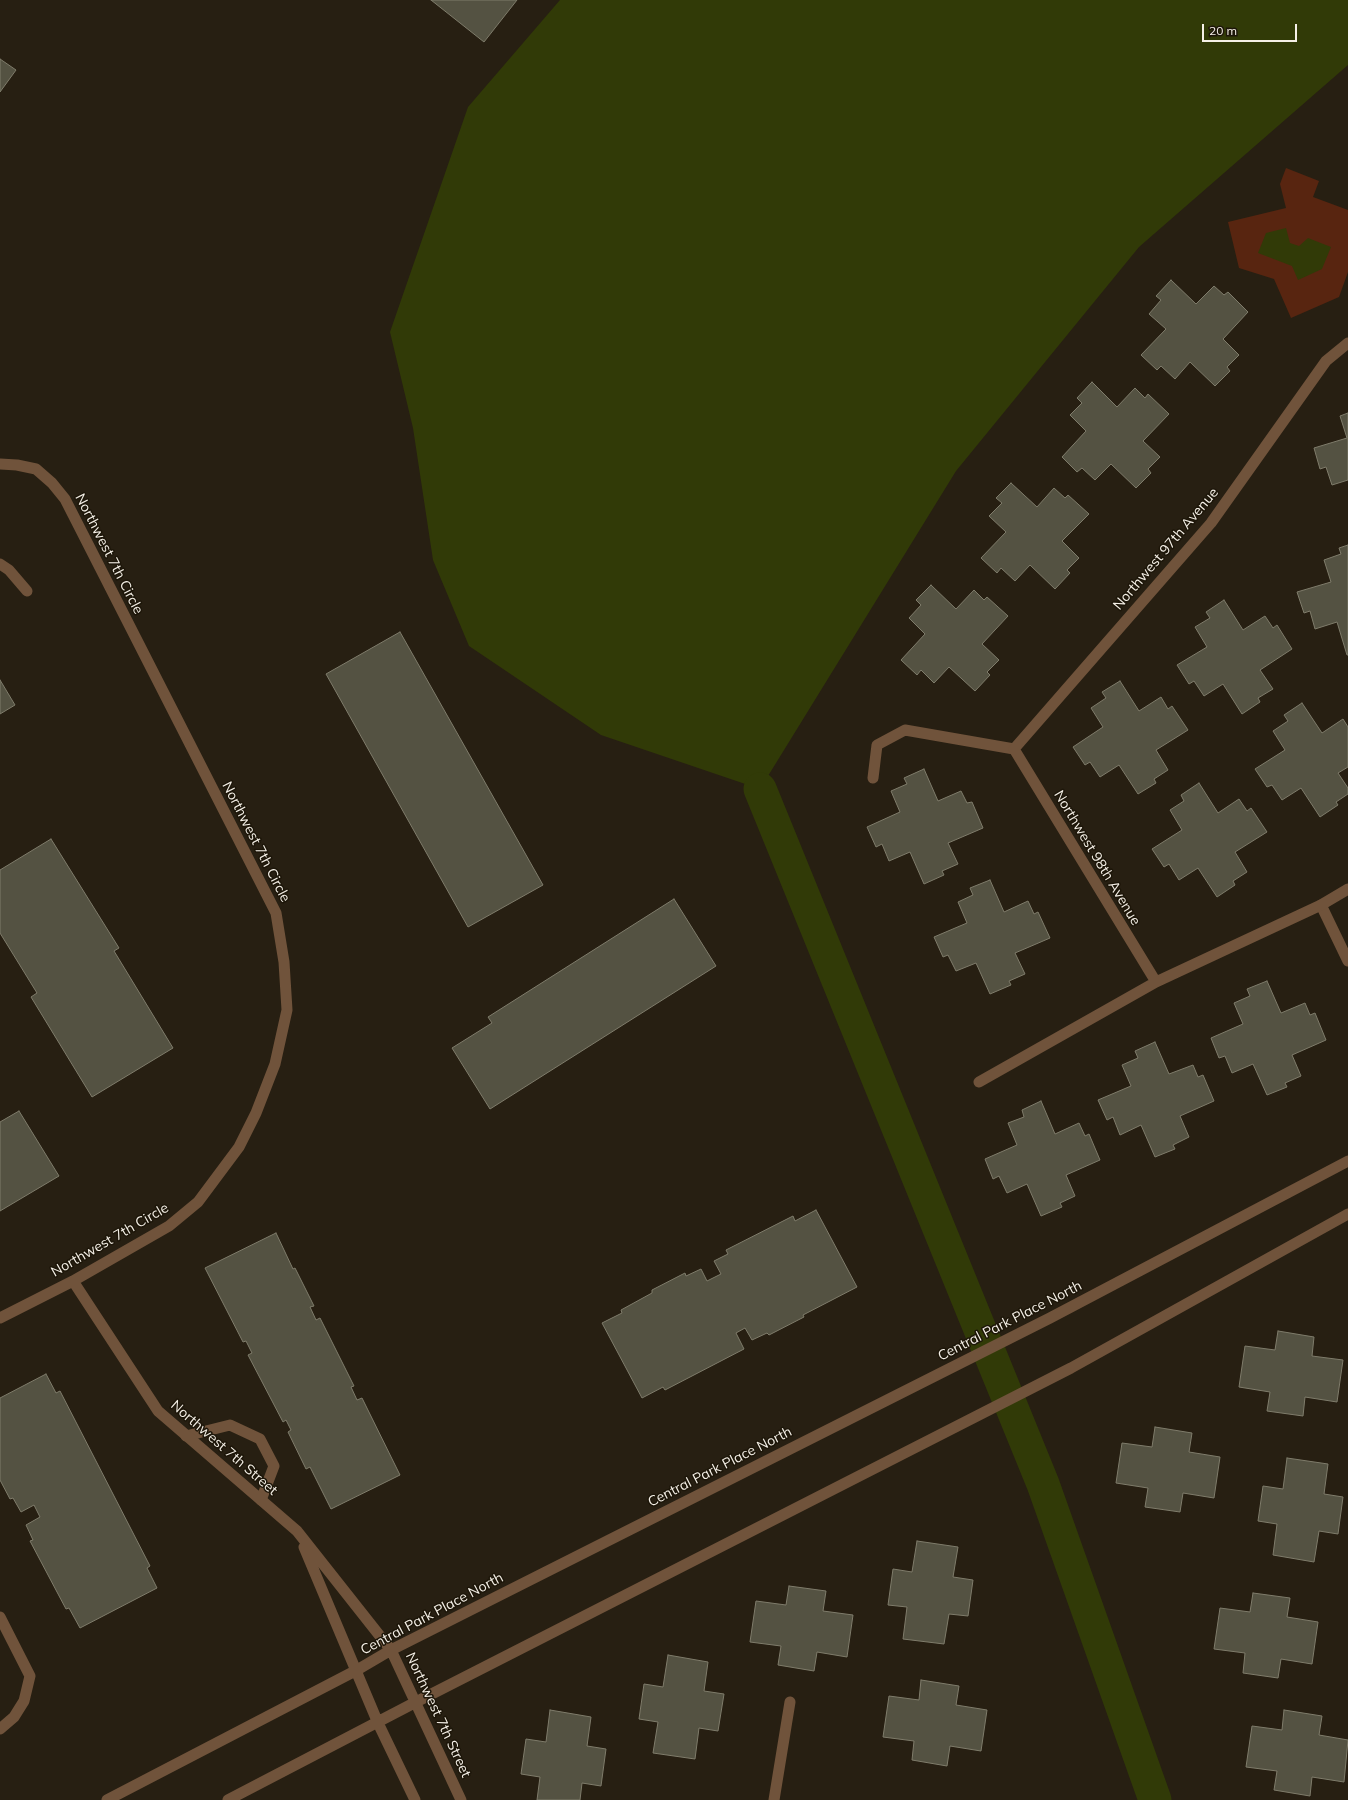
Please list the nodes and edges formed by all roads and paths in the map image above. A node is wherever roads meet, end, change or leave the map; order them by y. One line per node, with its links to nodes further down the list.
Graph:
1 (1348, 343): 5 (street, Northwest 97th Avenue)
2 (0, 464): 14 (street, Northwest 7th Circle)
3 (0, 564): 4 (street)
4 (27, 591)
5 (1014, 749): 6 (street); 10 (street, Northwest 98th Avenue)
6 (872, 778)
7 (1348, 888): 8 (street)
8 (1321, 905): 9 (street); 10 (street)
9 (1348, 961)
10 (1156, 982): 11 (street)
11 (979, 1082)
12 (1348, 1161): 20 (street, Central Park Place North)
13 (1348, 1214): 22 (street)
14 (73, 1281): 15 (street, Northwest 7th Circle); 16 (street, Northwest 7th Street)
15 (0, 1318)
16 (186, 1436): 17 (street, Northwest 7th Street); 17 (street)
17 (261, 1500): 18 (street, Northwest 7th Street)
18 (297, 1531): 20 (street, Northwest 7th Street); 21 (street, Northwest 7th Street)
19 (0, 1617): 25 (street)
20 (391, 1650): 21 (street, Central Park Place North); 22 (street, Northwest 7th Street)
21 (357, 1670): 24 (street, Northwest 7th Street); 26 (street, Central Park Place North)
22 (416, 1702): 24 (street); 29 (street, Northwest 7th Street)
23 (790, 1702): 30 (street)
24 (378, 1723): 27 (street); 28 (street, Northwest 7th Street)
25 (0, 1729)
26 (107, 1800)
27 (228, 1800)
28 (414, 1800)
29 (461, 1800)
30 (774, 1800)

